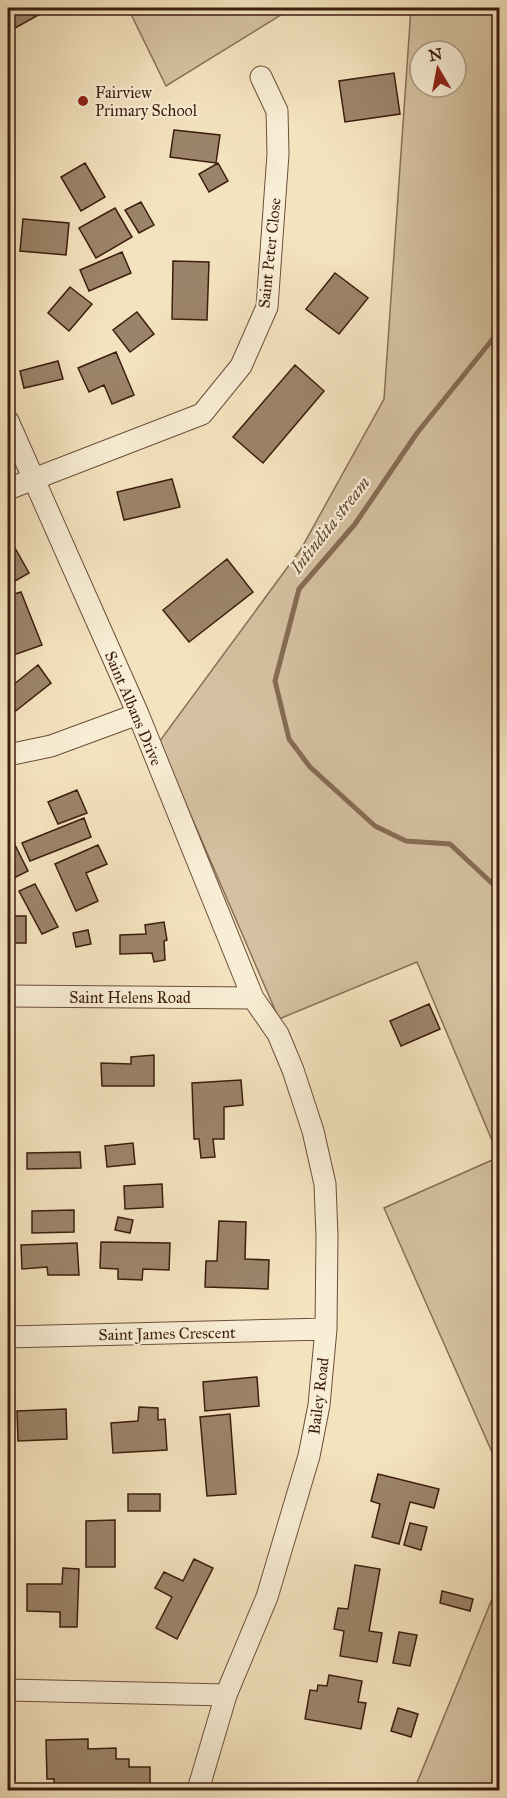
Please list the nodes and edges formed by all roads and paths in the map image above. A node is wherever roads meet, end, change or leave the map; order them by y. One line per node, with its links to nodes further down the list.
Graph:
1 (261, 77): 3 (street, Saint Peter Close)
2 (8, 421): 3 (street, Saint Albans Drive)
3 (33, 479): 4 (street, Saint Peter Close); 5 (street, Saint Albans Drive)
4 (8, 489)
5 (138, 714): 6 (street); 8 (street, Saint Albans Drive)
6 (8, 755)
7 (8, 996): 8 (street, Saint Helens Road)
8 (253, 998): 9 (street, Bailey Road)
9 (326, 1329): 10 (street, Saint James Crescent); 12 (street, Bailey Road)
10 (8, 1337)
11 (8, 1690): 12 (street)
12 (226, 1695): 13 (street, Bailey Road)
13 (198, 1791)

